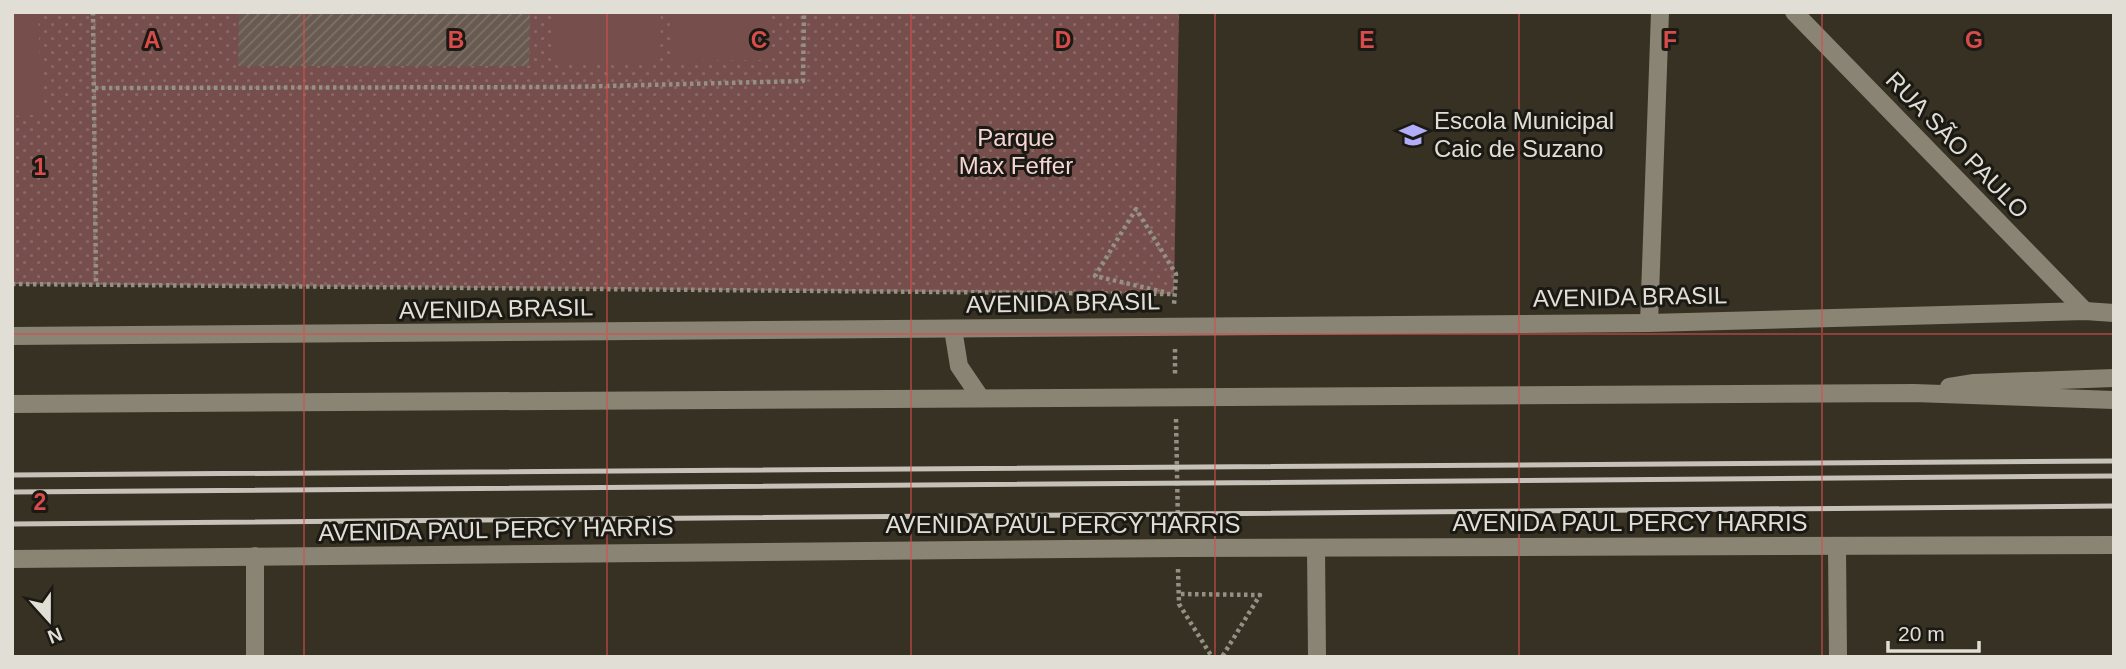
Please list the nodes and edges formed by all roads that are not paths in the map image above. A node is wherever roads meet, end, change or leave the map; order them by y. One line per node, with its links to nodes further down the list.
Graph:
1 (1661, 12): 5 (main road)
2 (1794, 12): 3 (main road, RUA SÃO PAULO)
3 (2085, 312): 4 (main road, AVENIDA BRASIL); 5 (main road, AVENIDA BRASIL)
4 (2114, 313)
5 (1649, 323): 6 (main road, AVENIDA BRASIL)
6 (953, 329): 7 (main road, AVENIDA BRASIL); 10 (main road)
7 (12, 336)
8 (2114, 378): 9 (main road)
9 (1914, 393): 10 (main road); 11 (main road)
10 (980, 397): 12 (main road)
11 (2114, 400)
12 (12, 404)
13 (2114, 545): 15 (main road, AVENIDA PAUL PERCY HARRIS)
14 (1316, 548): 15 (main road, AVENIDA PAUL PERCY HARRIS); 16 (main road, AVENIDA PAUL PERCY HARRIS); 19 (main road)
15 (1837, 548): 20 (main road)
16 (255, 556): 17 (main road, AVENIDA PAUL PERCY HARRIS); 18 (main road)
17 (12, 559)
18 (254, 657)
19 (1317, 657)
20 (1838, 657)

